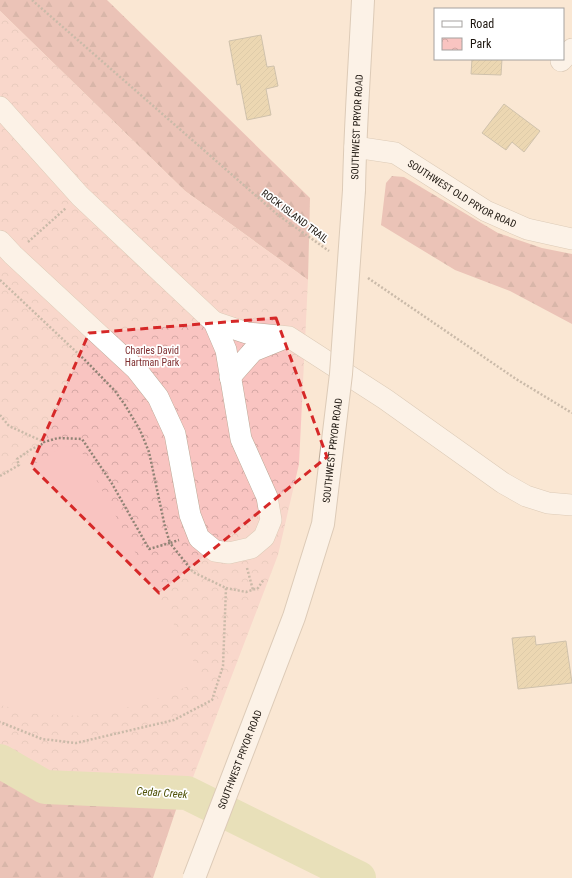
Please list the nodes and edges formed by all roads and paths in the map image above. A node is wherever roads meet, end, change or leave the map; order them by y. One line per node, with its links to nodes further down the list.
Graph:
1 (32, 0): 8 (path, ROCK ISLAND TRAIL)
2 (363, 0): 4 (main road, SOUTHWEST PRYOR ROAD)
3 (0, 107): 5 (street)
4 (354, 148): 6 (street, SOUTHWEST OLD PRYOR ROAD); 23 (main road, SOUTHWEST PRYOR ROAD, bridge)
5 (80, 196): 7 (path); 11 (street)
6 (572, 239)
7 (6, 248): 13 (street)
8 (334, 255)
9 (367, 277): 14 (path)
10 (0, 280): 19 (path)
11 (214, 322): 12 (street); 13 (street)
12 (289, 337): 13 (street); 18 (street)
13 (230, 377)
14 (572, 414)
15 (0, 415): 16 (path)
16 (44, 442): 17 (path); 19 (path)
17 (0, 476)
18 (572, 505)
19 (170, 543): 21 (path)
20 (264, 579): 21 (path)
21 (226, 588): 22 (path)
22 (0, 722)
23 (194, 878)

